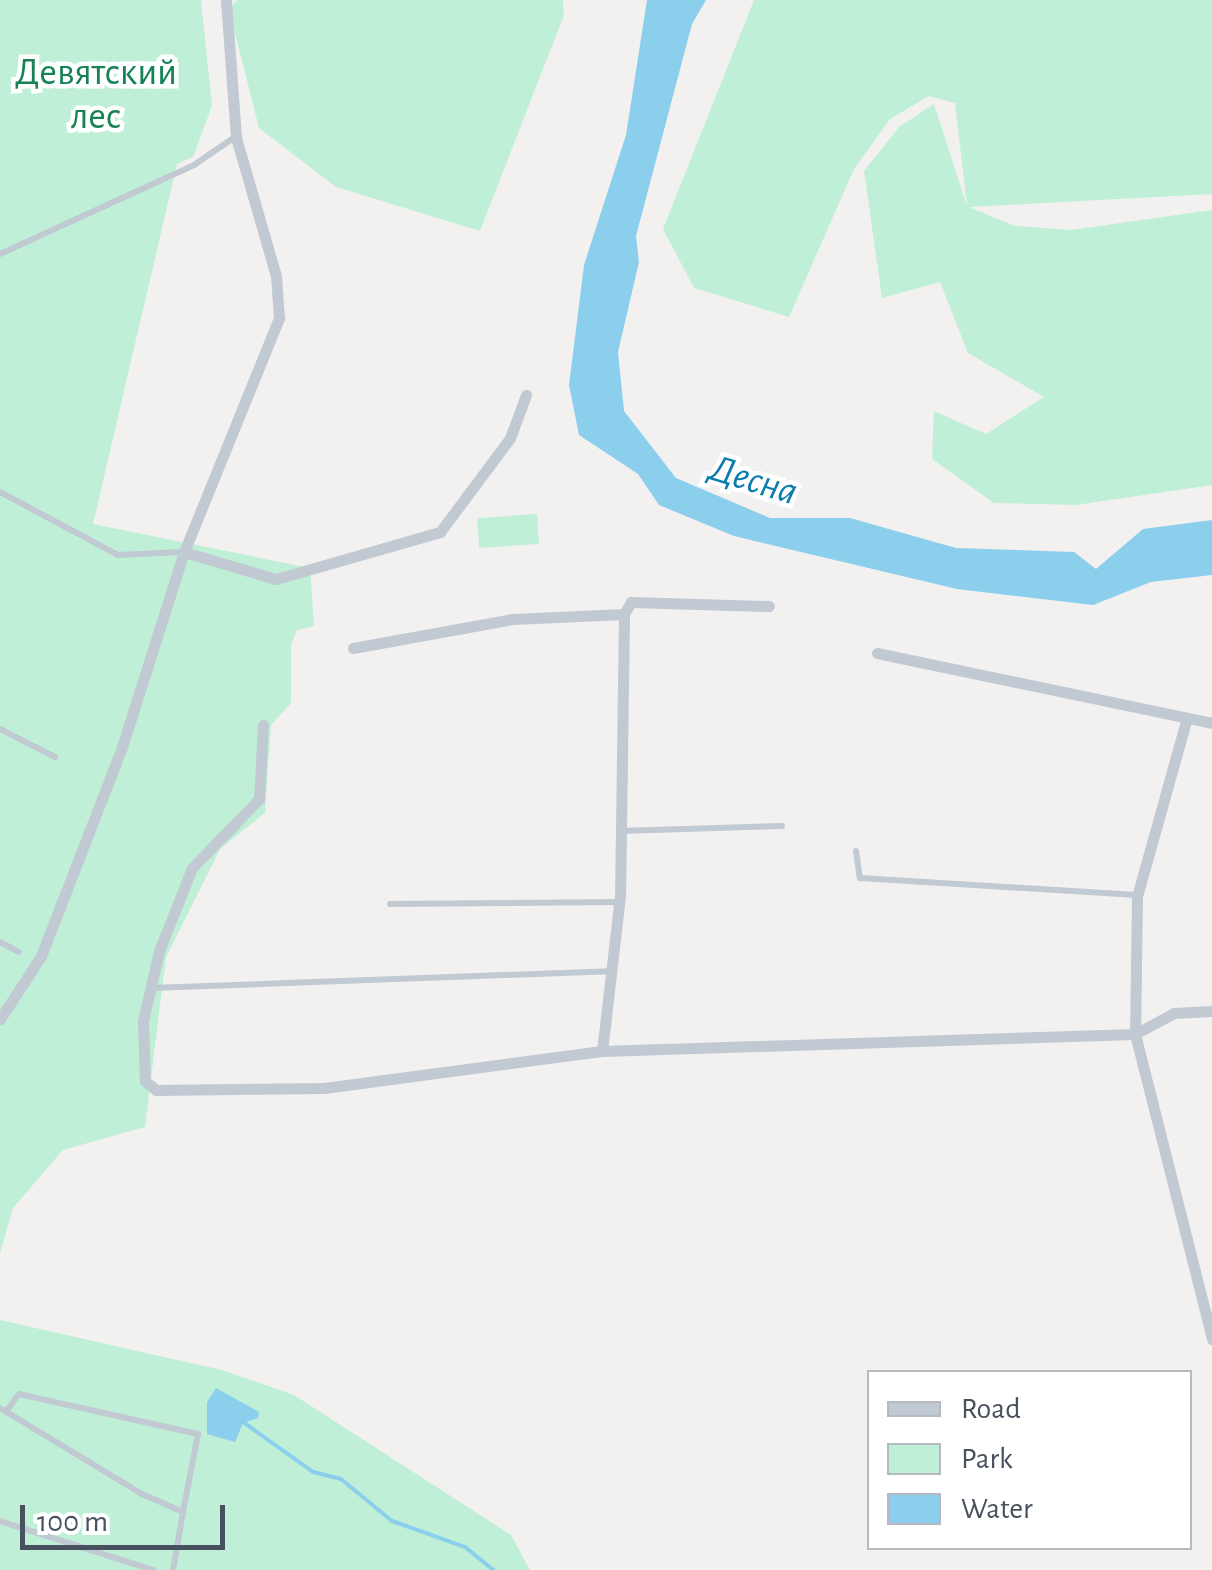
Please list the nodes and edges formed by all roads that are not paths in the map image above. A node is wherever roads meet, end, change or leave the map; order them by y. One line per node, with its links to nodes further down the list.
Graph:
1 (226, 0): 2 (street)
2 (236, 137): 3 (lane); 6 (street)
3 (0, 254)
4 (526, 396): 6 (street)
5 (0, 492): 6 (lane)
6 (184, 552): 27 (street)
7 (769, 606): 8 (street)
8 (624, 614): 9 (street); 17 (street)
9 (353, 648)
10 (877, 653): 11 (street)
11 (1186, 721): 12 (street); 19 (street)
12 (1212, 723)
13 (263, 725): 25 (street)
14 (0, 729): 15 (lane)
15 (55, 757)
16 (782, 826): 17 (lane)
17 (621, 831): 20 (street)
18 (856, 851): 19 (lane)
19 (1137, 896): 28 (street)
20 (619, 902): 21 (lane); 24 (street)
21 (390, 904)
22 (0, 942): 23 (lane)
23 (20, 952)
24 (611, 971): 25 (lane); 29 (street)
25 (151, 988): 29 (street)
26 (1212, 1011): 28 (street)
27 (0, 1019)
28 (1135, 1034): 29 (street); 30 (street)
29 (602, 1051)
30 (1212, 1339)
31 (3, 1410): 32 (lane); 32 (lane)
32 (183, 1512): 35 (lane)
33 (0, 1520): 34 (lane)
34 (153, 1570)
35 (173, 1570)

